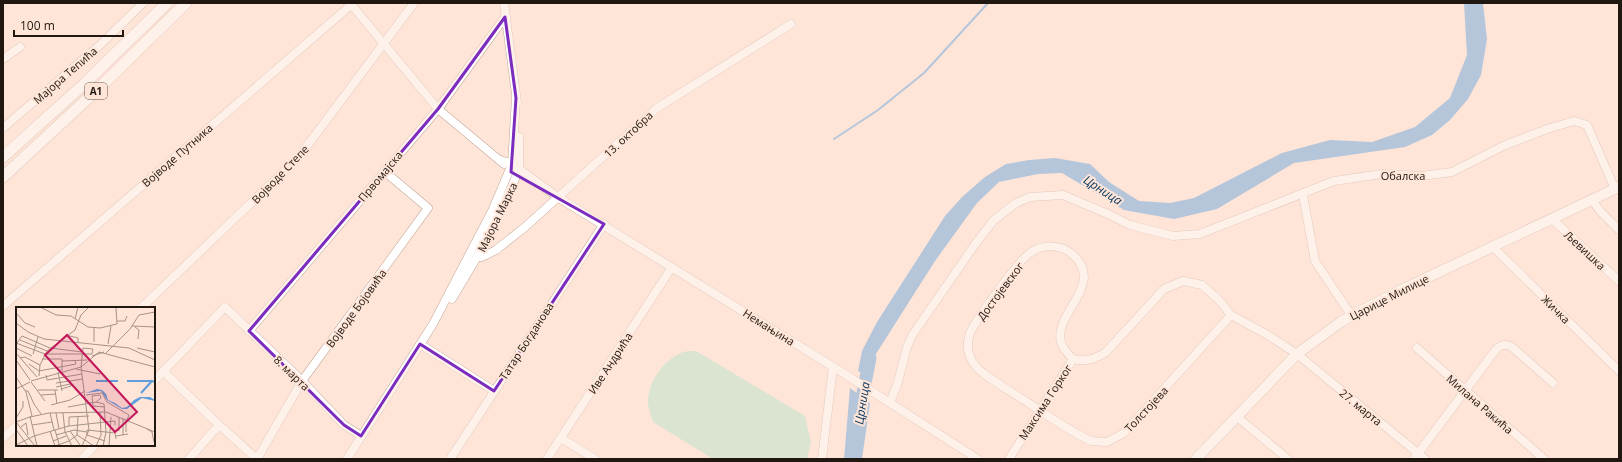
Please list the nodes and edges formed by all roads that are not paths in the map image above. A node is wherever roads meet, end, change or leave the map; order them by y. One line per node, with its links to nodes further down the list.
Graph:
1 (143, 3): 14 (street, Мајора Тепића)
2 (167, 3): 15 (highway, A1)
3 (186, 3): 19 (highway, A1)
4 (414, 3): 9 (street, Војводе Степе)
5 (504, 3): 7 (street, Мајора Марка)
6 (350, 4): 9 (street); 31 (street, Војводе Путника)
7 (505, 17): 12 (street, Мајора Марка); 13 (street, Првомајска)
8 (791, 24): 22 (street, 13. октобра)
9 (384, 44): 13 (street); 32 (street, Војводе Степе)
10 (20, 47): 11 (street)
11 (3, 59)
12 (516, 98): 16 (street, Мајора Марка); 18 (street, Мајора Марка)
13 (438, 108): 16 (street, Немањина); 17 (street, Првомајска)
14 (3, 128)
15 (3, 157)
16 (510, 168): 18 (street, Немањина); 35 (street, Мајора Марка)
17 (384, 171): 36 (street, Првомајска); 45 (street, Војводе Бојовића)
18 (518, 173): 22 (street, Немањина); 28 (street, Мајора Марка)
19 (3, 177)
20 (1617, 188): 21 (street, Обалска); 23 (main road, Царице Милице)
21 (1303, 195): 34 (street); 49 (street, Обалска)
22 (559, 198): 25 (street, Немањина); 28 (street, 13. октобра)
23 (1592, 200): 24 (main road, Царице Милице); 26 (street)
24 (1552, 219): 27 (main road, Царице Милице); 30 (street, Љевишка)
25 (604, 224): 29 (street, Немањина); 47 (street, Татар Богданова)
26 (1619, 230)
27 (1493, 247): 34 (main road, Царице Милице); 43 (street, Жичка)
28 (477, 257): 35 (street, Мајора Марка)
29 (672, 267): 41 (street, Немањина); 56 (street, Иве Андрића)
30 (1619, 281)
31 (3, 306)
32 (142, 307)
33 (1231, 315): 39 (street, Максима Горког); 40 (street, Максима Горког); 50 (street, Толстојева)
34 (1352, 315): 39 (main road, Царице Милице)
35 (433, 324): 37 (street, Мајора Марка)
36 (249, 331): 42 (street, 8. марта); 45 (street, 8. марта)
37 (420, 344): 47 (street); 54 (street, Мајора Марка)
38 (1417, 348): 48 (street, Милана Ракића)
39 (1297, 354): 51 (main road, Царице Милице); 58 (street, 27. марта)
40 (1073, 359): 50 (street, Максима Горког); 50 (street, Достојевског)
41 (837, 369): 49 (street, Немањина); 66 (street)
42 (163, 371): 44 (street); 52 (street)
43 (1619, 371)
44 (155, 380)
45 (302, 382): 54 (street, 8. марта); 61 (street, Војводе Бојовића)
46 (1553, 383): 48 (street)
47 (494, 391): 63 (street, Татар Богданова)
48 (1465, 392): 58 (street); 72 (street, Милана Ракића)
49 (888, 402): 67 (street, Немањина)
50 (1040, 410): 68 (street, Максима Горког)
51 (1236, 416): 69 (main road, Царице Милице); 70 (street)
52 (219, 425): 60 (street); 61 (street)
53 (16, 426): 55 (street)
54 (361, 436): 62 (street, Мајора Марка)
55 (3, 438)
56 (561, 438): 64 (street, Иве Андрића); 65 (street)
57 (94, 446): 59 (street)
58 (1416, 456): 71 (street, 27. марта)
59 (82, 459)
60 (189, 459)
61 (257, 459)
62 (347, 459)
63 (450, 459)
64 (547, 459)
65 (595, 459)
66 (822, 459)
67 (978, 459)
68 (1009, 459)
69 (1196, 459)
70 (1288, 459)
71 (1425, 459)
72 (1544, 459)

